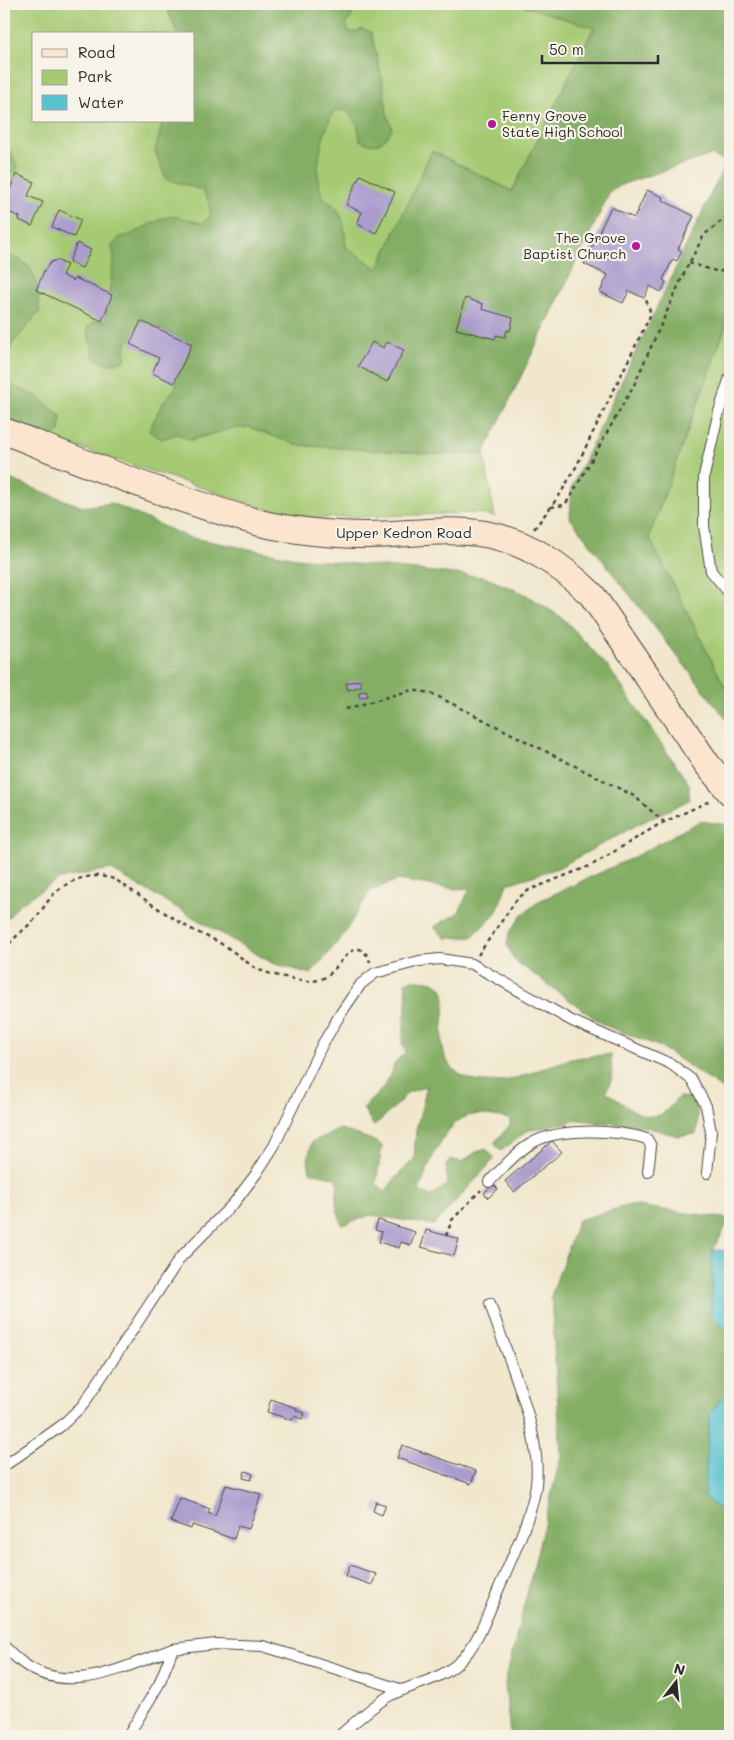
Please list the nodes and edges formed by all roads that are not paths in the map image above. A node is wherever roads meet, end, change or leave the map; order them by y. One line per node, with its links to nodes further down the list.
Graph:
1 (730, 377): 3 (lane)
2 (4, 431): 4 (main road, Upper Kedron Road)
3 (730, 594)
4 (729, 791)
5 (648, 1172): 7 (lane)
6 (707, 1173): 9 (lane)
7 (489, 1182)
8 (490, 1303): 12 (lane)
9 (4, 1466)
10 (4, 1646): 11 (lane)
11 (173, 1649): 12 (lane); 13 (lane)
12 (403, 1690): 14 (lane)
13 (128, 1736)
14 (339, 1736)

